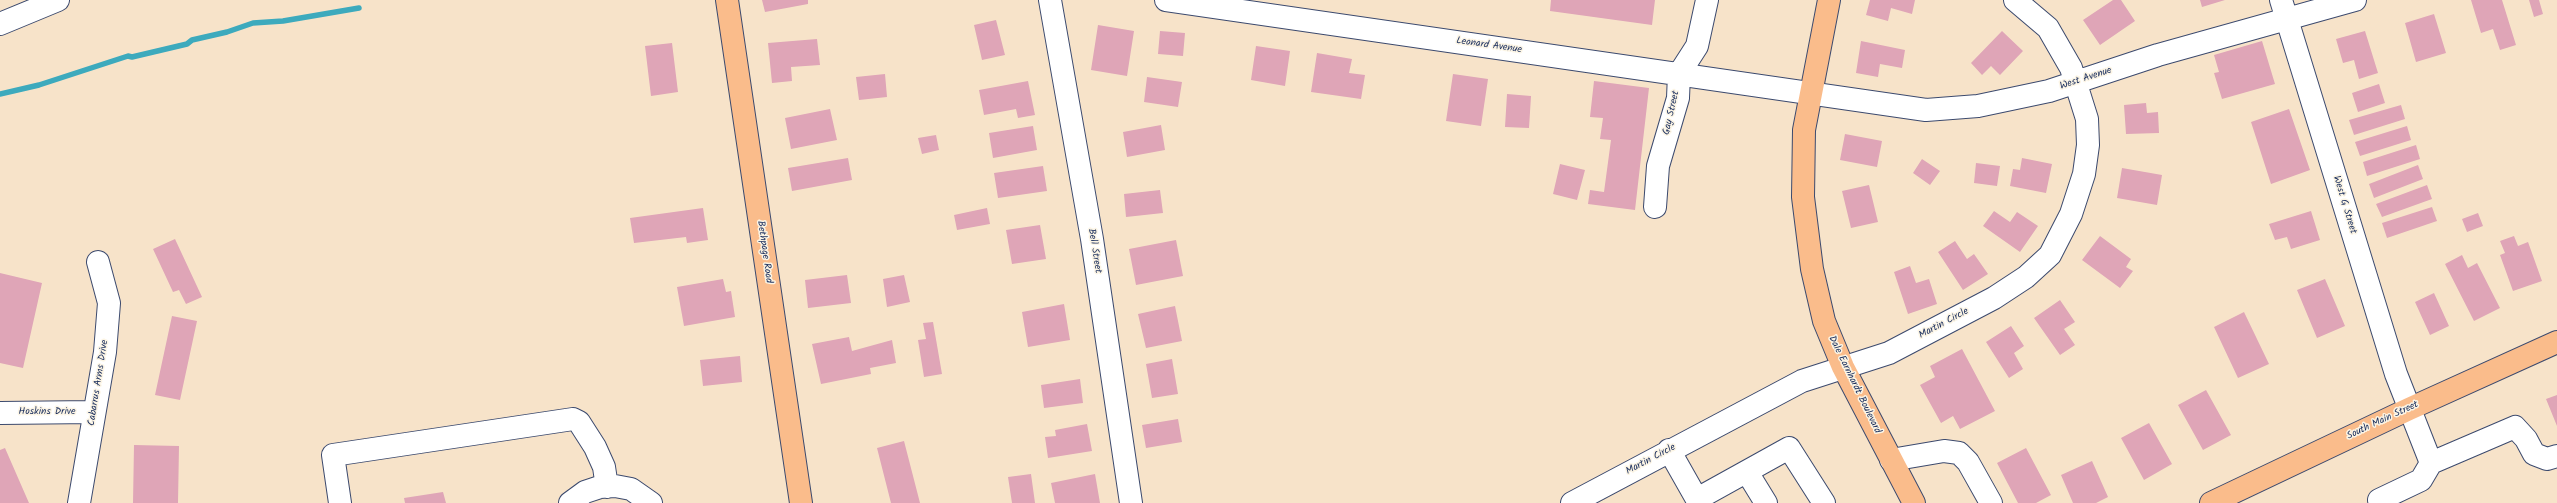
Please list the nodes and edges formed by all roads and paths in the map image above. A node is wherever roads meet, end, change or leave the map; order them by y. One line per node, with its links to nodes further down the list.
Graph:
1 (58, 0): 10 (street)
2 (727, 0): 33 (main road, Bethpage Road)
3 (1050, 0): 34 (street, Bell Street)
4 (1166, 0): 11 (street, Leonard Avenue)
5 (1707, 0): 11 (street)
6 (1828, 0): 13 (main road, Dale Earnhardt Boulevard)
7 (2015, 0): 12 (street, Martin Circle)
8 (2355, 0): 9 (street, West Avenue)
9 (2284, 10): 12 (street, West Avenue); 18 (street, West G Street)
10 (0, 24)
11 (1679, 74): 13 (street, Leonard Avenue); 14 (street, Gay Street)
12 (2076, 83): 13 (street, West Avenue); 17 (street, Martin Circle)
13 (1810, 93): 17 (main road, Dale Earnhardt Boulevard)
14 (1655, 207)
15 (98, 262): 19 (street, Cabarrus Arms Drive)
16 (2557, 342): 18 (main road, South Main Street)
17 (1843, 366): 21 (street, Martin Circle); 23 (main road, Dale Earnhardt Boulevard)
18 (2409, 409): 24 (street, West G Street); 40 (main road, South Main Street)
19 (94, 412): 20 (street, Hoskins Drive); 29 (street, Cabarrus Arms Drive)
20 (0, 413)
21 (1669, 450): 28 (street); 35 (street, Martin Circle)
22 (2557, 456): 24 (street)
23 (1891, 460): 38 (main road, Dale Earnhardt Boulevard); 39 (street)
24 (2431, 463): 27 (street)
25 (1747, 472): 28 (street); 36 (street); 37 (street)
26 (607, 487): 30 (street); 31 (street); 32 (street)
27 (2379, 500)
28 (1698, 501)
29 (78, 503)
30 (340, 503)
31 (570, 503)
32 (651, 503)
33 (801, 503)
34 (1131, 503)
35 (1572, 503)
36 (1766, 503)
37 (1824, 503)
38 (1914, 503)
39 (1991, 503)
40 (2211, 503)

